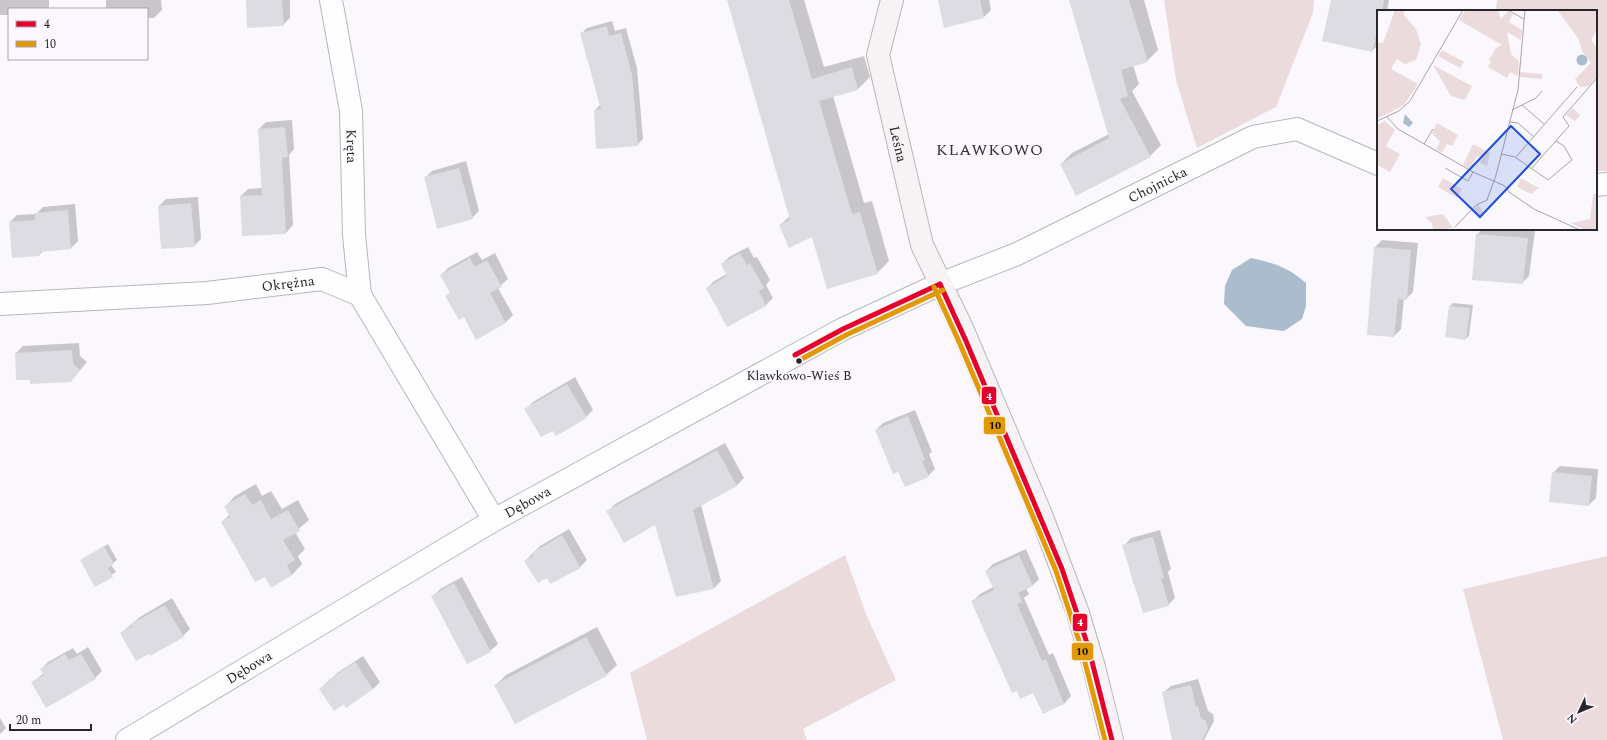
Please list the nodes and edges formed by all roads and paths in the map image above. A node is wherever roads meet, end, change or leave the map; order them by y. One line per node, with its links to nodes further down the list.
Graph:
1 (331, 0): 7 (street, Kręta)
2 (892, 0): 6 (street, Leśna)
3 (1377, 164): 6 (street, Chojnicka)
4 (1607, 184): 5 (street)
5 (1597, 185)
6 (940, 284): 9 (street, Dębowa); 11 (street, Leśna)
7 (360, 295): 8 (street, Okrężna); 9 (street)
8 (0, 304)
9 (494, 520): 10 (street, Dębowa)
10 (127, 740)
11 (1112, 740)

